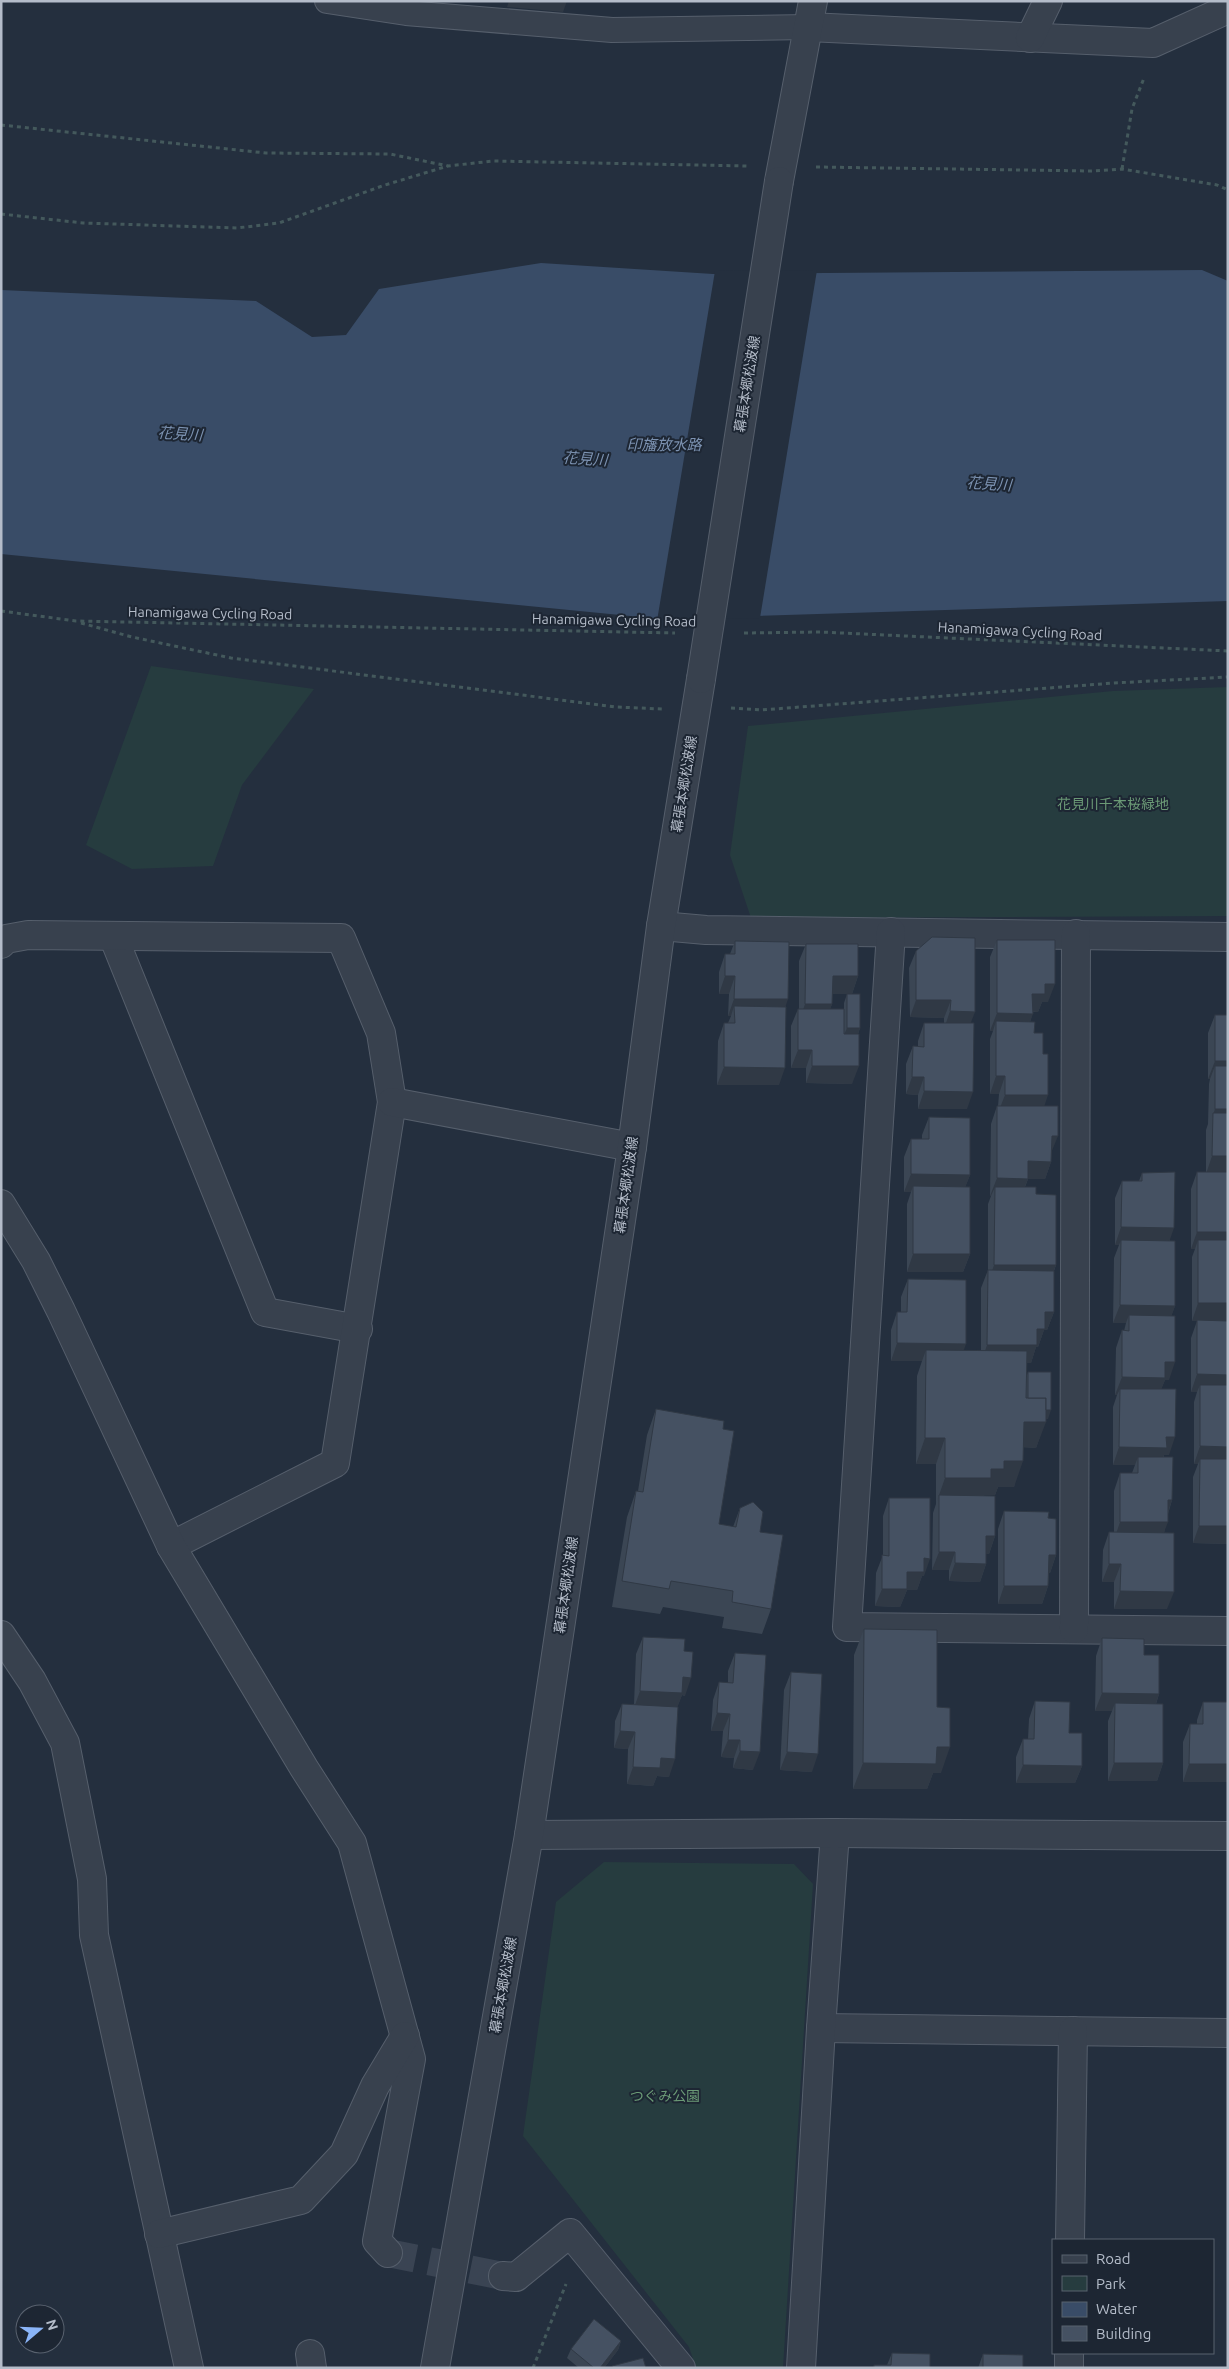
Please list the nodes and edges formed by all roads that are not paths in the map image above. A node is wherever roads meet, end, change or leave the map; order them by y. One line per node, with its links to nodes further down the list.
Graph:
1 (327, 1): 4 (lane)
2 (1048, 1): 5 (street)
3 (1228, 9): 5 (street)
4 (810, 14): 5 (street); 6 (street, 幕張本郷松波線, bridge)
5 (1030, 38)
6 (661, 926): 7 (street); 13 (street, 幕張本郷松波線)
7 (891, 932): 8 (street); 17 (street)
8 (1076, 934): 10 (street); 17 (street)
9 (113, 936): 11 (street); 12 (street); 15 (street)
10 (1228, 937)
11 (1, 944)
12 (392, 1102): 13 (street); 15 (street)
13 (632, 1147): 21 (street, 幕張本郷松波線)
14 (1, 1204): 16 (street)
15 (358, 1329): 16 (street)
16 (170, 1546): 26 (street)
17 (1074, 1629): 18 (street)
18 (1228, 1631)
19 (1, 1635): 27 (street)
20 (835, 1833): 21 (street); 22 (street); 23 (street)
21 (529, 1835): 33 (street, 幕張本郷松波線)
22 (1228, 1836)
23 (821, 2028): 24 (street); 35 (street)
24 (1073, 2031): 25 (street); 28 (street)
25 (1228, 2033)
26 (404, 2036): 27 (street); 29 (street)
27 (160, 2234): 32 (street)
28 (1070, 2239)
29 (388, 2253)
30 (503, 2276): 34 (street)
31 (1069, 2354): 36 (street)
32 (189, 2368)
33 (435, 2368)
34 (681, 2368)
35 (801, 2368)
36 (1069, 2368)

